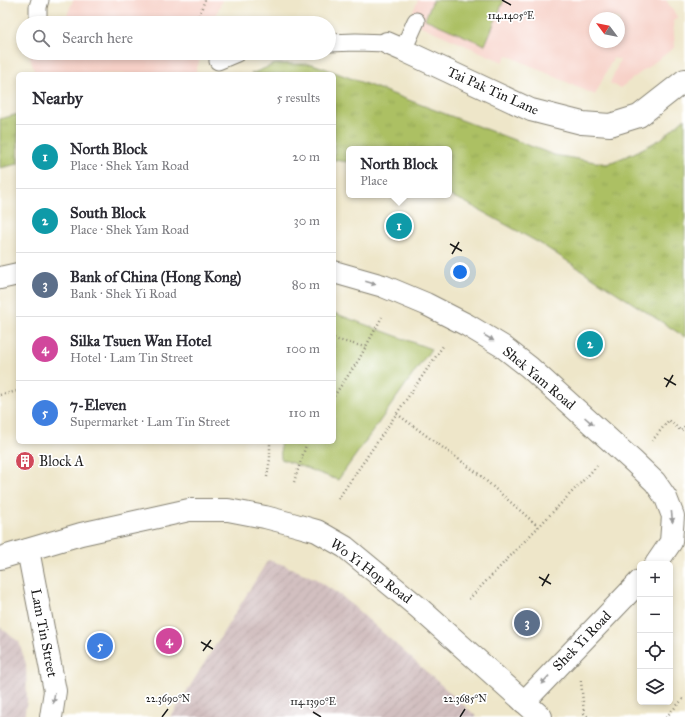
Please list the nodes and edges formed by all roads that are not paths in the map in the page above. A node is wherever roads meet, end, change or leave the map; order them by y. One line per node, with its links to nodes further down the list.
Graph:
1 (40, 0): 2 (lane)
2 (38, 16)
3 (416, 20): 5 (lane)
4 (336, 43): 5 (lane)
5 (395, 46): 6 (street, Tai Pak Tin Lane)
6 (685, 80)
7 (336, 273): 10 (street, Shek Yam Road, one-way to 10)
8 (16, 274): 9 (street)
9 (0, 278)
10 (678, 541): 13 (street)
11 (28, 550): 12 (street, Wo Yi Hop Road); 15 (street, Wo Yi Hop Road); 16 (street, Lam Tin Street, one-way to 16)
12 (0, 558)
13 (659, 561)
14 (637, 584): 15 (street, Shek Yi Road, one-way to 15)
15 (524, 702): 17 (street, Wo Yi Hop Road)
16 (51, 717)
17 (540, 717)

